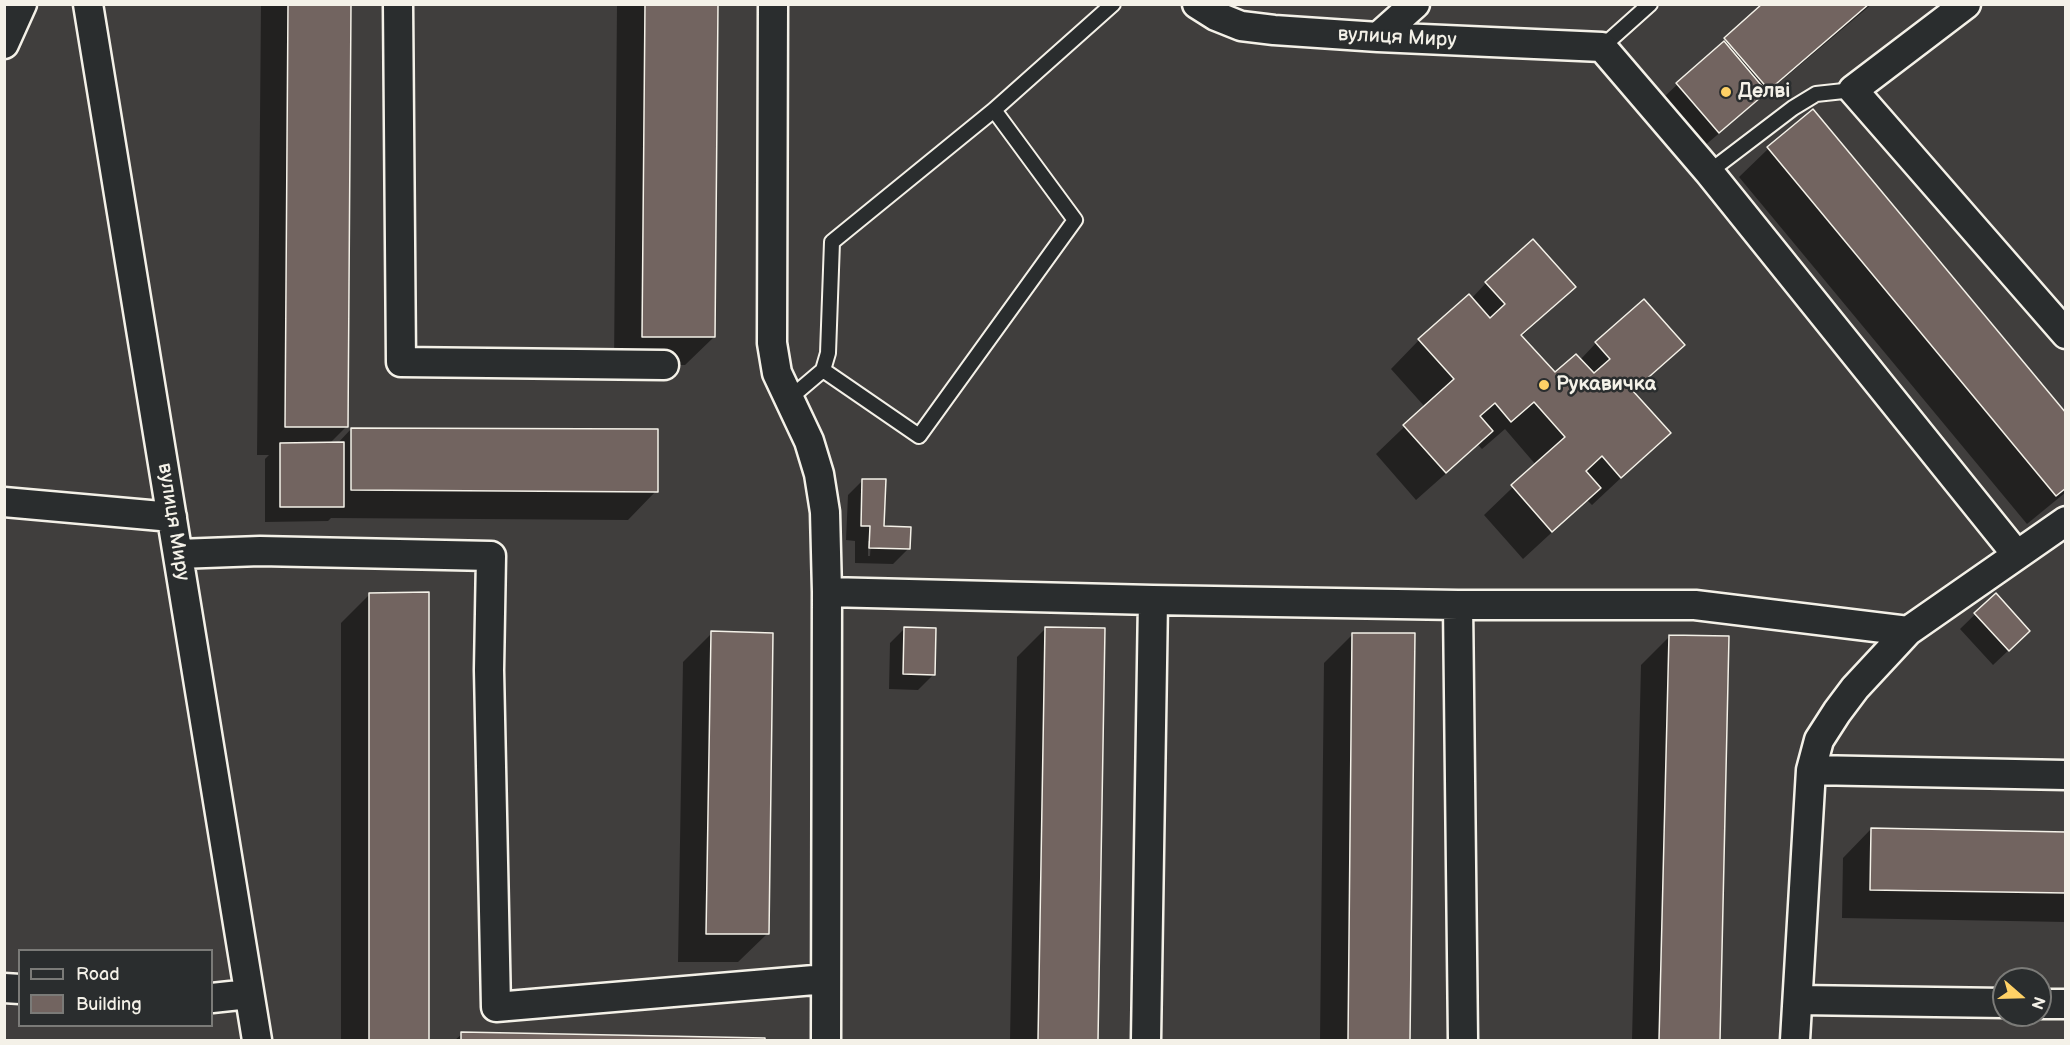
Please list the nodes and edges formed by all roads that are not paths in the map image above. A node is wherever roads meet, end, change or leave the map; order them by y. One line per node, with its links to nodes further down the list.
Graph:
1 (22, 4): 11 (street)
2 (88, 4): 21 (street, вулиця Миру)
3 (398, 4): 17 (street)
4 (773, 4): 19 (street)
5 (1113, 4): 14 (lane)
6 (1197, 4): 10 (street, вулиця Миру)
7 (1415, 4): 10 (street)
8 (1650, 4): 12 (lane)
9 (1966, 4): 13 (street)
10 (1378, 38): 12 (street, вулиця Миру)
11 (4, 44)
12 (1602, 47): 15 (street)
13 (1853, 90): 15 (lane); 16 (street)
14 (994, 110): 18 (lane); 18 (lane)
15 (1709, 172): 24 (street)
16 (2066, 334)
17 (664, 365)
18 (823, 370): 19 (lane)
19 (790, 398): 25 (street)
20 (4, 502): 21 (street)
21 (172, 517): 23 (street, вулиця Миру)
22 (2066, 521): 24 (street)
23 (178, 555): 31 (street); 32 (street, вулиця Миру)
24 (2017, 555): 28 (street)
25 (827, 592): 26 (street); 31 (street)
26 (1153, 600): 27 (street); 38 (street)
27 (1458, 605): 28 (street); 39 (street)
28 (1908, 631): 29 (street)
29 (1811, 770): 30 (street); 34 (street)
30 (2066, 775)
31 (826, 979): 37 (street)
32 (249, 994): 33 (street); 36 (street, вулиця Миру)
33 (213, 998)
34 (1798, 1000): 35 (street); 40 (street)
35 (1992, 1003)
36 (257, 1041)
37 (826, 1041)
38 (1146, 1041)
39 (1463, 1041)
40 (1795, 1041)

